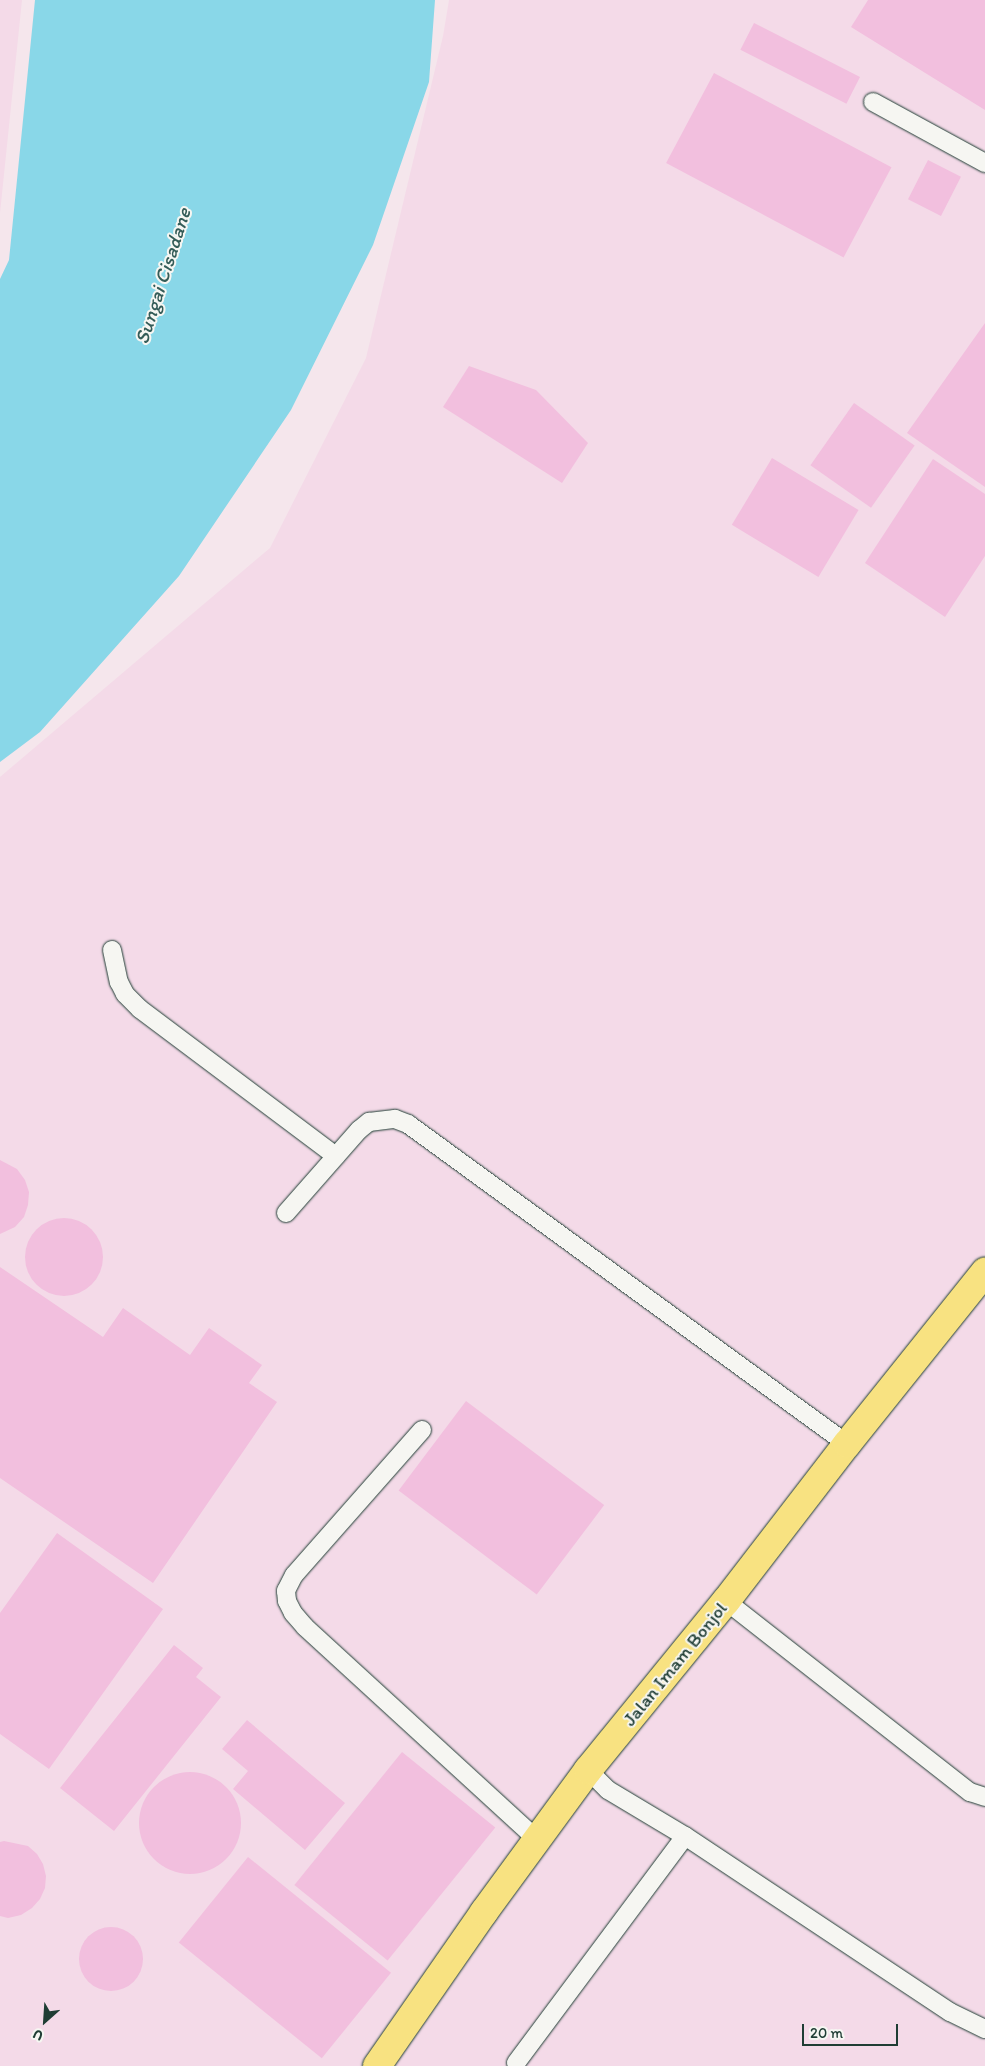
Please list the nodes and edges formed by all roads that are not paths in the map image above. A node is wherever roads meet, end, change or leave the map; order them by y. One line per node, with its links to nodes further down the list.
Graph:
1 (873, 102): 2 (lane)
2 (985, 163)
3 (112, 950): 4 (lane)
4 (336, 1156): 5 (lane); 8 (lane)
5 (286, 1213)
6 (985, 1272): 8 (main road, Jalan Imam Bonjol)
7 (422, 1430): 13 (lane)
8 (847, 1444): 9 (main road, Jalan Imam Bonjol)
9 (726, 1601): 10 (main road, Jalan Imam Bonjol); 11 (lane)
10 (588, 1770): 12 (lane); 13 (main road, Jalan Imam Bonjol)
11 (985, 1797)
12 (685, 1836): 14 (lane); 15 (lane)
13 (536, 1839): 16 (main road, Jalan Imam Bonjol)
14 (985, 2029)
15 (516, 2062)
16 (377, 2066)

